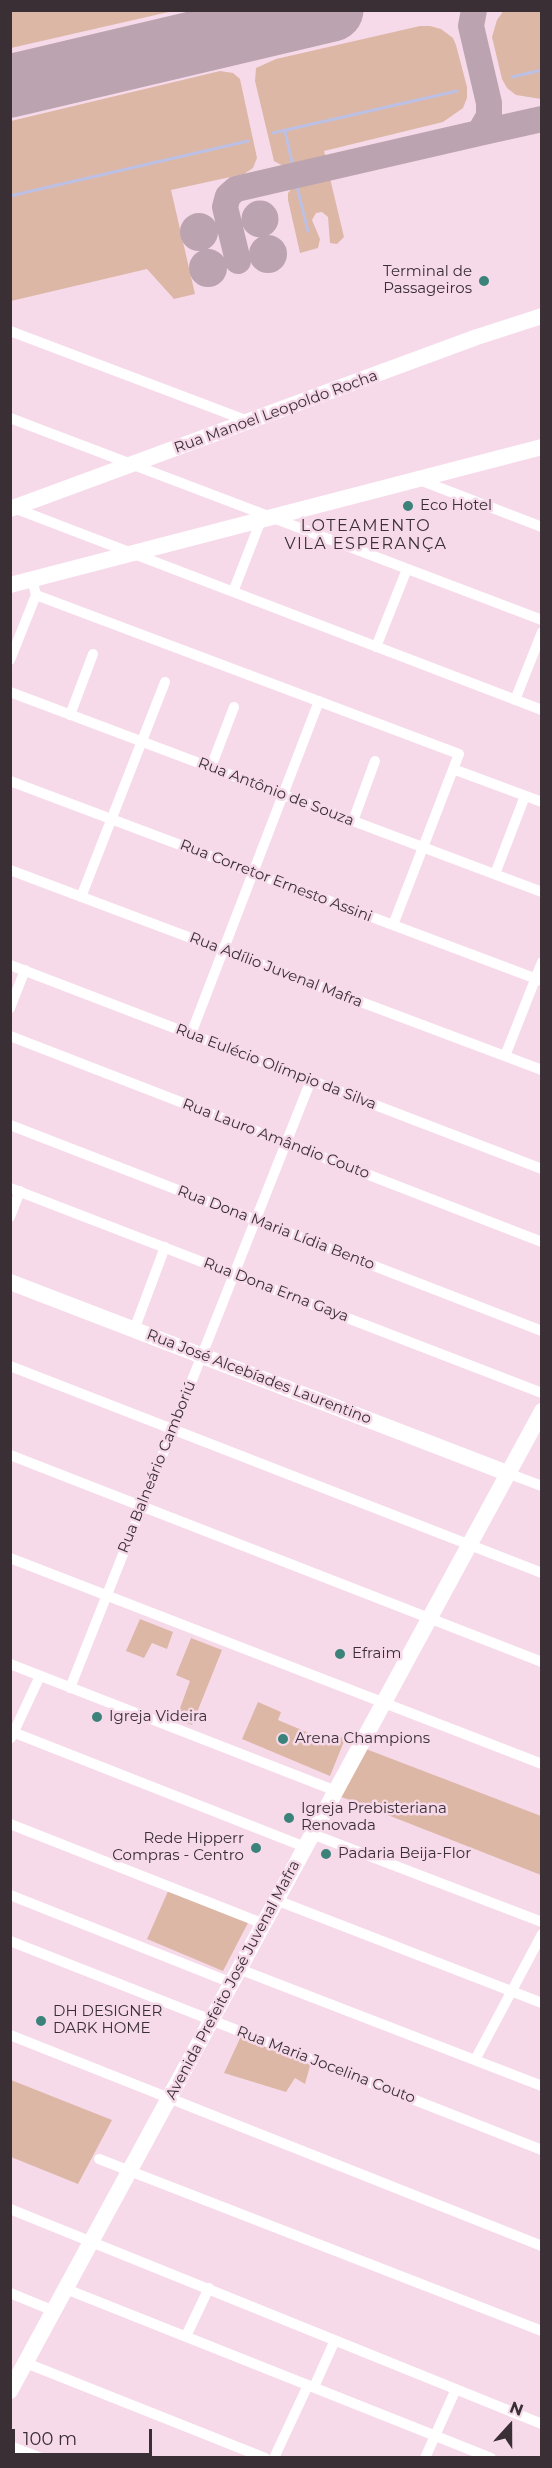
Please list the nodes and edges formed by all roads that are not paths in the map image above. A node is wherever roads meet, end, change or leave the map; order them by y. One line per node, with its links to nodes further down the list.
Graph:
1 (542, 316): 4 (main road, Rua Manoel Leopoldo Rocha)
2 (10, 331): 4 (street)
3 (10, 418): 6 (street)
4 (249, 422): 6 (main road, Rua Manoel Leopoldo Rocha)
5 (542, 447): 7 (main road)
6 (132, 465): 8 (main road, Rua Manoel Leopoldo Rocha); 9 (street)
7 (417, 479): 9 (main road); 10 (street)
8 (12, 508): 11 (street)
9 (267, 518): 11 (main road); 12 (street); 15 (street)
10 (542, 527)
11 (133, 553): 14 (main road); 15 (street)
12 (406, 569): 16 (street); 18 (street)
13 (10, 585): 14 (main road)
14 (34, 587): 20 (street); 24 (street)
15 (233, 592): 18 (street)
16 (542, 620)
17 (542, 632): 23 (street)
18 (376, 647): 23 (street)
19 (93, 654): 27 (street)
20 (10, 660)
21 (165, 682): 28 (street)
22 (10, 692): 27 (street, Rua Antônio de Souza)
23 (515, 700): 26 (street)
24 (319, 701): 31 (street); 33 (street)
25 (234, 707): 30 (street)
26 (542, 710)
27 (70, 714): 28 (street, Rua Antônio de Souza)
28 (141, 741): 30 (street, Rua Antônio de Souza); 36 (street)
29 (375, 761): 37 (street)
30 (211, 768): 33 (street, Rua Antônio de Souza)
31 (453, 769): 34 (street); 38 (street)
32 (10, 781): 36 (street, Rua Corretor Ernesto Assini)
33 (283, 794): 37 (street, Rua Antônio de Souza); 40 (street)
34 (525, 796): 35 (street); 41 (street)
35 (542, 802)
36 (111, 819): 40 (street, Rua Corretor Ernesto Assini); 43 (street)
37 (353, 821): 38 (street, Rua Antônio de Souza)
38 (423, 847): 41 (street, Rua Antônio de Souza); 44 (street)
39 (10, 870): 43 (street, Rua Adílio Juvenal Mafra)
40 (253, 872): 44 (street, Rua Corretor Ernesto Assini); 45 (street)
41 (495, 874): 42 (street, Rua Antônio de Souza)
42 (542, 892)
43 (81, 897): 45 (street, Rua Adílio Juvenal Mafra)
44 (393, 925): 49 (street, Rua Corretor Ernesto Assini)
45 (223, 950): 51 (street); 53 (street, Rua Adílio Juvenal Mafra)
46 (542, 962): 49 (street)
47 (10, 965): 48 (street, Rua Eulécio Olímpio da Silva)
48 (25, 970): 50 (street); 51 (street, Rua Eulécio Olímpio da Silva)
49 (538, 980): 53 (street)
50 (10, 1008)
51 (190, 1034): 55 (street, Rua Eulécio Olímpio da Silva)
52 (10, 1035): 57 (street, Rua Lauro Amândio Couto)
53 (505, 1056): 54 (street, Rua Adílio Juvenal Mafra)
54 (542, 1070)
55 (311, 1080): 57 (street, Rua Balneário Camboriú); 58 (street, Rua Eulécio Olímpio da Silva)
56 (10, 1125): 61 (street, Rua Dona Maria Lídia Bento)
57 (286, 1142): 61 (street, Rua Balneário Camboriú); 62 (street, Rua Lauro Amândio Couto)
58 (542, 1169)
59 (15, 1190): 60 (street); 63 (street, Rua Dona Erna Gaya)
60 (10, 1217)
61 (255, 1220): 64 (street, Rua Balneário Camboriú); 67 (street, Rua Dona Maria Lídia Bento)
62 (542, 1242)
63 (165, 1247): 64 (street, Rua Dona Erna Gaya); 66 (street)
64 (234, 1274): 68 (street, Rua Balneário Camboriú); 70 (street, Rua Dona Erna Gaya)
65 (10, 1282): 66 (main road, Rua José Alcebíades Laurentino)
66 (134, 1330): 68 (main road, Rua José Alcebíades Laurentino)
67 (542, 1331)
68 (202, 1355): 72 (street, Rua Balneário Camboriú); 74 (main road, Rua José Alcebíades Laurentino)
69 (10, 1366): 72 (street)
70 (542, 1393)
71 (542, 1411): 74 (main road, Avenida Prefeito José Juvenal Mafra)
72 (172, 1429): 76 (street, Rua Balneário Camboriú); 77 (street)
73 (10, 1455): 76 (street)
74 (507, 1473): 75 (street); 77 (main road, Avenida Prefeito José Juvenal Mafra)
75 (542, 1486)
76 (142, 1506): 80 (street, Rua Balneário Camboriú); 81 (street)
77 (468, 1544): 79 (street); 81 (main road, Avenida Prefeito José Juvenal Mafra)
78 (10, 1558): 80 (street)
79 (542, 1573)
80 (107, 1595): 85 (street, Rua Balneário Camboriú); 86 (street)
81 (429, 1618): 82 (street); 86 (main road, Avenida Prefeito José Juvenal Mafra)
82 (542, 1662)
83 (10, 1664): 84 (street)
84 (40, 1676): 85 (street); 87 (street)
85 (70, 1688): 89 (street)
86 (383, 1703): 88 (street); 89 (main road, Avenida Prefeito José Juvenal Mafra)
87 (11, 1734): 91 (street)
88 (542, 1764)
89 (336, 1791): 91 (main road, Avenida Prefeito José Juvenal Mafra)
90 (10, 1824): 95 (street)
91 (309, 1841): 93 (main road, Avenida Prefeito José Juvenal Mafra); 94 (street)
92 (10, 1895): 98 (street)
93 (276, 1900): 95 (main road, Avenida Prefeito José Juvenal Mafra); 99 (street)
94 (542, 1922)
95 (264, 1924): 98 (main road, Avenida Prefeito José Juvenal Mafra)
96 (542, 1934): 99 (street)
97 (10, 1941): 101 (street, Rua Maria Jocelina Couto)
98 (235, 1976): 101 (main road, Avenida Prefeito José Juvenal Mafra); 103 (street)
99 (511, 1991): 100 (street); 103 (street)
100 (542, 2003)
101 (212, 2020): 105 (main road, Avenida Prefeito José Juvenal Mafra); 106 (street, Rua Maria Jocelina Couto)
102 (10, 2035): 105 (street)
103 (475, 2060): 104 (street)
104 (542, 2086)
105 (169, 2098): 108 (main road, Avenida Prefeito José Juvenal Mafra); 111 (street)
106 (542, 2150)
107 (99, 2159): 108 (street)
108 (129, 2171): 110 (main road, Avenida Prefeito José Juvenal Mafra); 116 (street)
109 (10, 2209): 110 (street)
110 (92, 2241): 112 (street); 113 (main road, Avenida Prefeito José Juvenal Mafra)
111 (542, 2246)
112 (209, 2288): 117 (street); 118 (street)
113 (66, 2289): 115 (main road, Avenida Prefeito José Juvenal Mafra); 117 (street)
114 (10, 2294): 115 (street)
115 (54, 2311): 119 (main road, Avenida Prefeito José Juvenal Mafra)
116 (542, 2331)
117 (186, 2336): 120 (street)
118 (335, 2340): 120 (street); 121 (street)
119 (19, 2369): 122 (main road, Avenida Prefeito José Juvenal Mafra); 127 (street)
120 (311, 2386): 124 (street); 128 (street)
121 (456, 2389): 123 (street); 124 (street)
122 (10, 2391)
123 (542, 2424)
124 (434, 2435): 129 (street); 130 (street)
125 (10, 2446): 126 (street)
126 (41, 2457)
127 (264, 2457)
128 (274, 2457)
129 (425, 2457)
130 (491, 2457)

